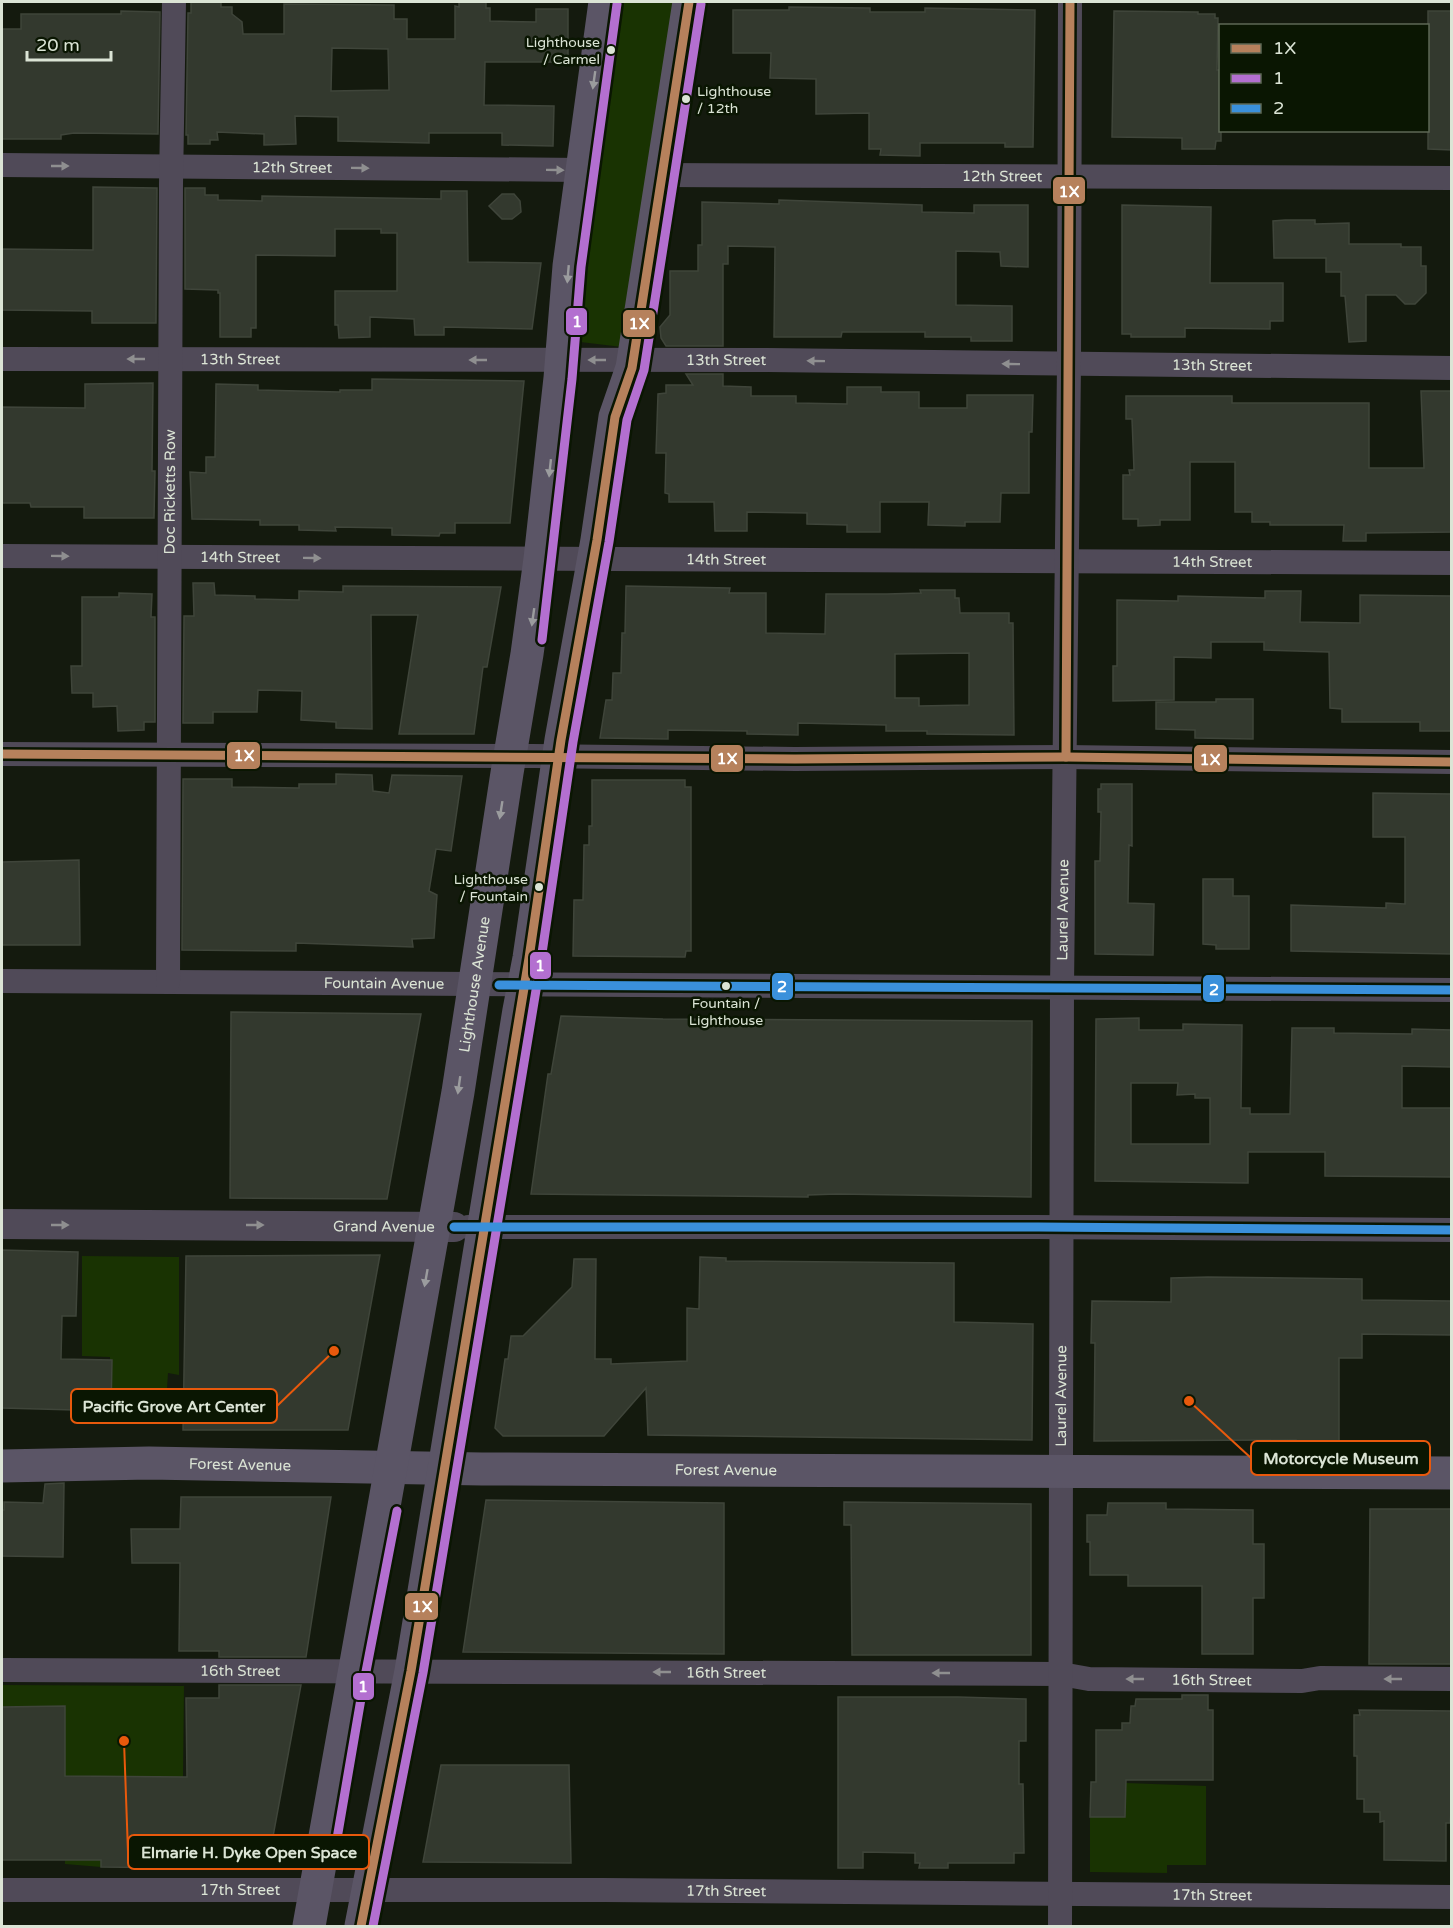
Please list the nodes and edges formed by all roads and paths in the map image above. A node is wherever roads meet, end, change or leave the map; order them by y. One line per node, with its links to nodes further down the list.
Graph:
1 (174, 2): 6 (street, Doc Ricketts Row)
2 (604, 2): 7 (main road, Lighthouse Avenue, one-way to 7)
3 (689, 2): 8 (main road, Lighthouse Avenue)
4 (1070, 2): 9 (street, Laurel Avenue)
5 (2, 165): 6 (street, 12th Street, one-way to 6)
6 (171, 167): 7 (street, 12th Street, one-way to 7); 12 (street, Doc Ricketts Row)
7 (582, 170): 13 (main road, Lighthouse Avenue, one-way to 13)
8 (662, 175): 9 (street, 12th Street); 14 (main road, Lighthouse Avenue)
9 (1069, 176): 10 (street, 12th Street); 15 (street, Laurel Avenue)
10 (1452, 178)
11 (2, 359): 12 (street, 13th Street, one-way to 11)
12 (170, 359): 13 (street, 13th Street, one-way to 12); 18 (street, Doc Ricketts Row)
13 (561, 360): 14 (street, 13th Street, one-way to 13); 19 (main road, Lighthouse Avenue, one-way to 19)
14 (633, 360): 15 (street, 13th Street, one-way to 14); 20 (main road, Lighthouse Avenue)
15 (1069, 364): 16 (street, 13th Street); 21 (street, Laurel Avenue)
16 (1452, 368)
17 (2, 556): 18 (street, 14th Street, one-way to 18)
18 (170, 556): 19 (street, 14th Street, one-way to 19); 24 (street, Doc Ricketts Row)
19 (540, 559): 20 (street, 14th Street); 25 (main road, Lighthouse Avenue, one-way to 25)
20 (593, 560): 21 (street, 14th Street); 26 (main road, Lighthouse Avenue)
21 (1066, 562): 22 (street, 14th Street); 27 (street, Laurel Avenue)
22 (1452, 563)
23 (2, 754): 24 (street)
24 (170, 755): 25 (street); 30 (street, Doc Ricketts Row)
25 (509, 755): 26 (street); 31 (main road, Lighthouse Avenue, one-way to 31)
26 (558, 756): 27 (street); 32 (main road, Lighthouse Avenue)
27 (1066, 758): 28 (street); 33 (street, Laurel Avenue)
28 (1452, 762)
29 (2, 981): 30 (street, Fountain Avenue)
30 (168, 982): 31 (street, Fountain Avenue)
31 (474, 984): 32 (street, Fountain Avenue); 36 (main road, Lighthouse Avenue, one-way to 36)
32 (524, 985): 33 (street, Fountain Avenue); 36 (main road, Lighthouse Avenue)
33 (1062, 988): 34 (street, Fountain Avenue); 37 (street, Laurel Avenue)
34 (1452, 990)
35 (2, 1224): 36 (street, Grand Avenue, one-way to 36)
36 (458, 1227): 37 (street, Grand Avenue); 40 (main road, Lighthouse Avenue, one-way to 40); 41 (main road, Lighthouse Avenue)
37 (1062, 1227): 38 (street, Grand Avenue); 42 (street, Laurel Avenue)
38 (1452, 1230)
39 (2, 1466): 40 (main road, Forest Avenue)
40 (392, 1467): 41 (main road, Forest Avenue); 45 (main road, Lighthouse Avenue)
41 (443, 1468): 42 (main road, Forest Avenue); 46 (main road, Lighthouse Avenue)
42 (1062, 1470): 43 (main road, Forest Avenue); 47 (street, Laurel Avenue)
43 (1452, 1473)
44 (2, 1670): 45 (street, 16th Street)
45 (354, 1670): 46 (street, 16th Street); 50 (main road, Lighthouse Avenue)
46 (411, 1671): 47 (street, 16th Street, one-way to 46); 51 (main road, Lighthouse Avenue)
47 (1061, 1674): 48 (street, 16th Street, one-way to 47); 52 (street, Laurel Avenue)
48 (1452, 1679)
49 (2, 1890): 50 (street, 17th Street)
50 (316, 1890): 51 (street, 17th Street); 54 (main road, Lighthouse Avenue)
51 (368, 1890): 52 (street, 17th Street); 55 (main road, Lighthouse Avenue)
52 (1060, 1895): 53 (street, 17th Street); 56 (street, Laurel Avenue)
53 (1452, 1897)
54 (309, 1926)
55 (361, 1926)
56 (1060, 1926)

